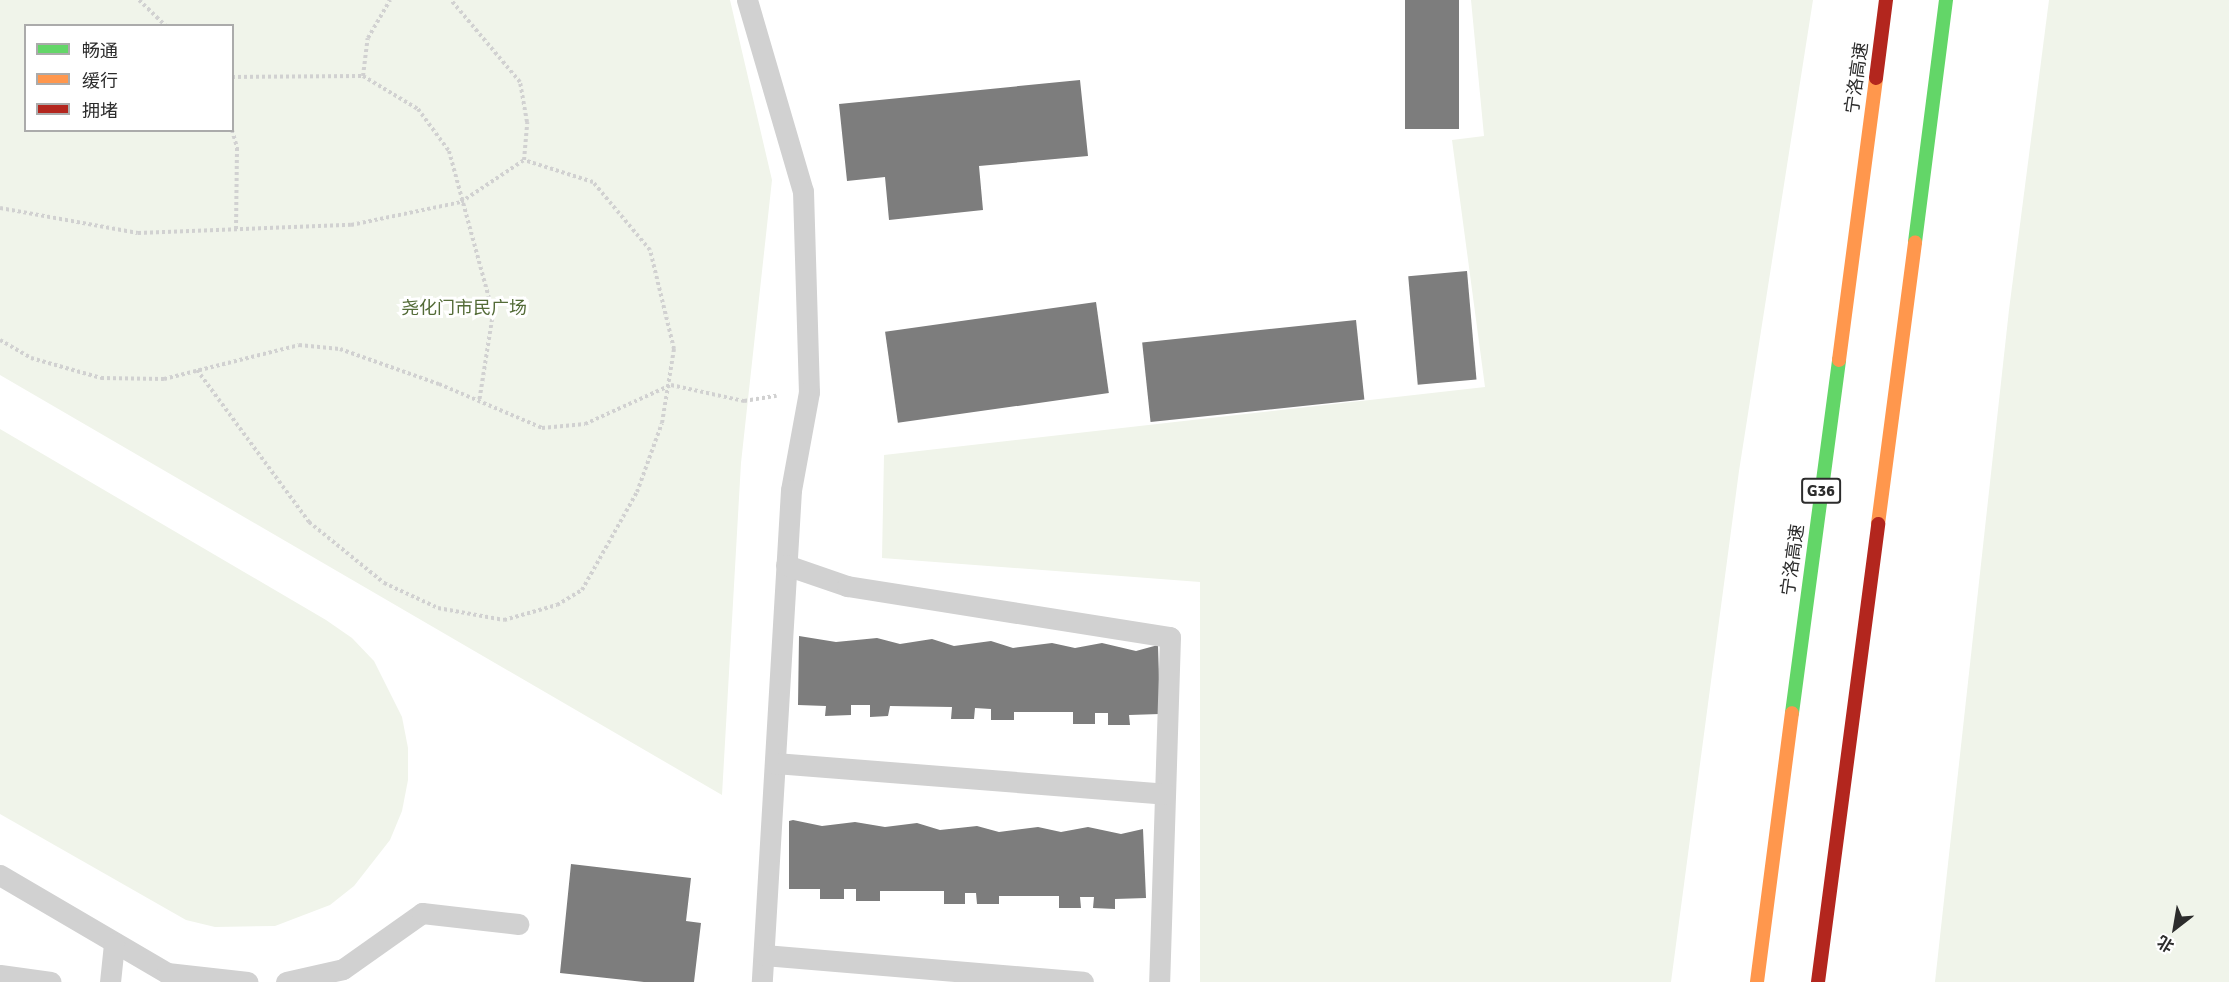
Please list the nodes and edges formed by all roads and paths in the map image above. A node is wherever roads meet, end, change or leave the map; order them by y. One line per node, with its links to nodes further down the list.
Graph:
1 (139, 0): 7 (path)
2 (390, 0): 8 (path)
3 (451, 0): 11 (path)
4 (747, 0): 18 (lane)
5 (1886, 0): 35 (highway, 宁洛高速 / G36)
6 (1946, 0): 36 (highway)
7 (164, 24)
8 (363, 76): 9 (path); 12 (path)
9 (234, 77)
10 (233, 132): 14 (path)
11 (524, 160): 12 (path); 17 (path)
12 (461, 202): 14 (path); 19 (path)
13 (0, 208): 14 (path)
14 (236, 231)
15 (0, 340): 16 (path)
16 (197, 370): 17 (path); 19 (path)
17 (671, 385): 18 (path); 19 (path)
18 (809, 392): 20 (lane)
19 (479, 402)
20 (786, 565): 21 (lane); 22 (lane)
21 (775, 763): 22 (lane); 26 (lane)
22 (1165, 794): 34 (lane)
23 (0, 875): 25 (lane)
24 (519, 924): 31 (lane)
25 (114, 943): 29 (lane); 30 (lane)
26 (764, 955): 32 (lane); 33 (lane)
27 (0, 975): 28 (lane)
28 (51, 982)
29 (110, 982)
30 (247, 982)
31 (286, 982)
32 (762, 982)
33 (1083, 982)
34 (1159, 982)
35 (1758, 982)
36 (1818, 982)

